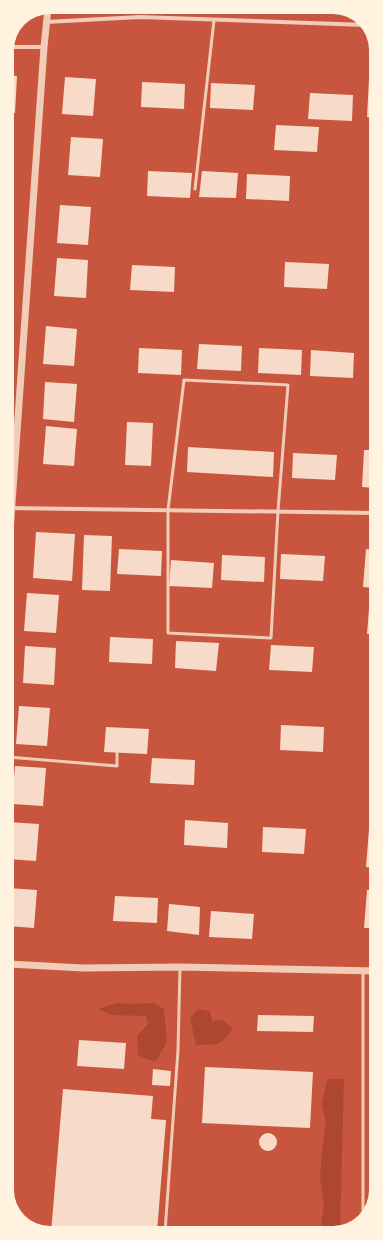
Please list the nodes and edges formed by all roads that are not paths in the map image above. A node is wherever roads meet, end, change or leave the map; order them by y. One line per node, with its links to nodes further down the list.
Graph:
1 (47, 14): 3 (street)
2 (214, 20): 3 (street); 4 (street); 7 (lane)
3 (46, 22): 6 (street)
4 (360, 26)
5 (14, 47): 6 (street)
6 (44, 47): 8 (street)
7 (195, 190)
8 (14, 454)
9 (14, 508): 10 (street)
10 (168, 510): 11 (street); 11 (lane); 11 (lane)
11 (278, 511): 12 (street)
12 (369, 513)
13 (117, 753): 14 (lane)
14 (14, 757)
15 (14, 964): 16 (street)
16 (180, 967): 17 (street); 20 (lane)
17 (364, 971): 18 (street); 19 (lane)
18 (369, 971)
19 (363, 1210)
20 (165, 1226)

